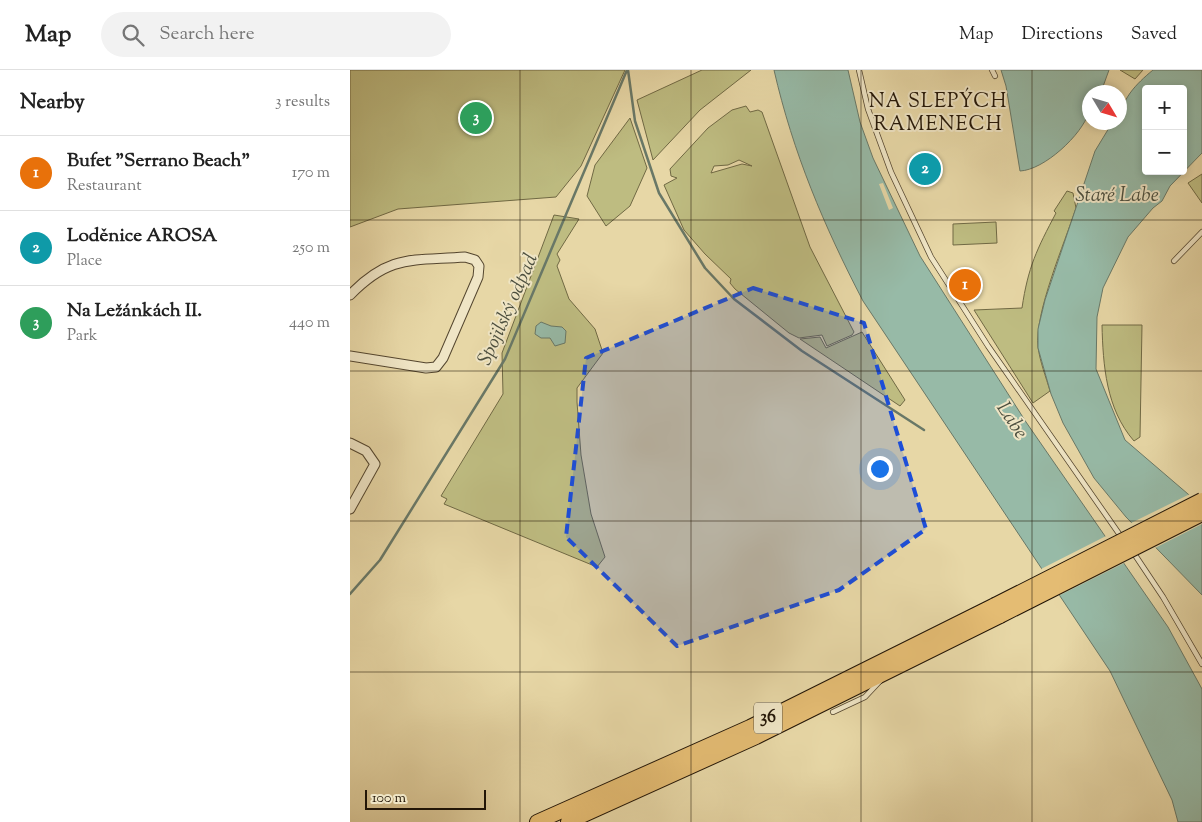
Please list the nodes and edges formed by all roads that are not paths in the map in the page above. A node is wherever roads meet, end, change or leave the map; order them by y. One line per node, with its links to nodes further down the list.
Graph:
1 (859, 70): 13 (lane)
2 (992, 70): 3 (lane)
3 (995, 76)
4 (1202, 232): 5 (lane)
5 (1174, 261)
6 (350, 295): 7 (street)
7 (350, 356)
8 (350, 444): 10 (street)
9 (1202, 500): 12 (main road, 36, bridge)
10 (350, 509)
11 (1202, 514): 12 (main road, 36, bridge)
12 (997, 611): 14 (main road, 36); 16 (main road, 36)
13 (1202, 664)
14 (886, 673): 15 (lane); 17 (main road, 36)
15 (833, 712)
16 (537, 822)
17 (568, 822)

